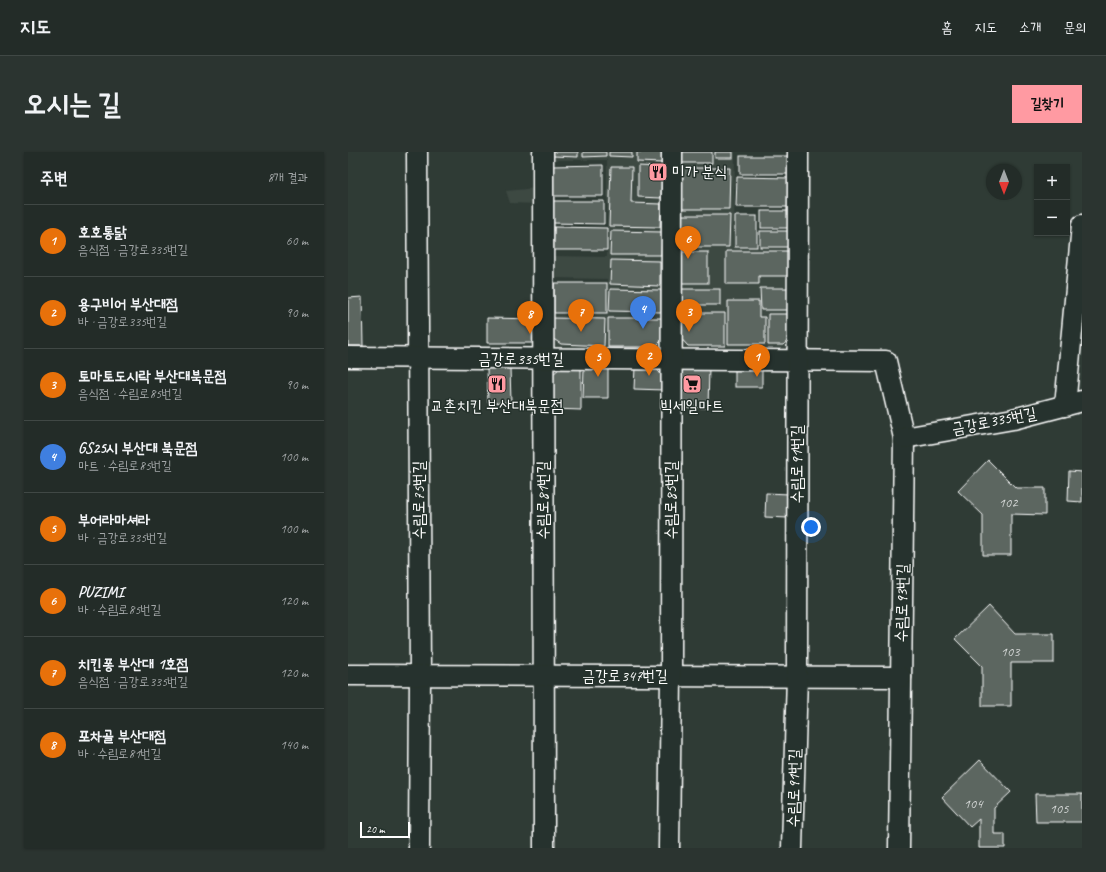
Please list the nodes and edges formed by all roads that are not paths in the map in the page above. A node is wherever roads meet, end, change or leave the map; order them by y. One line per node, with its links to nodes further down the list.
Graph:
1 (417, 152): 7 (street, 수림로75번길)
2 (543, 152): 8 (street, 수림로81번길)
3 (672, 152): 9 (street, 수림로85번길)
4 (798, 152): 10 (street, 수림로91번길)
5 (1082, 225): 12 (street)
6 (348, 357): 7 (street, 금강로335번길)
7 (419, 358): 8 (street, 금강로335번길); 15 (street, 수림로75번길)
8 (543, 359): 9 (street, 금강로335번길); 16 (street, 수림로81번길)
9 (672, 360): 10 (street, 금강로335번길); 17 (street, 수림로85번길)
10 (798, 360): 11 (street, 금강로335번길); 18 (street, 수림로91번길)
11 (886, 361): 13 (street, 수림로93번길)
12 (1074, 403): 13 (street, 금강로335번길)
13 (904, 438): 19 (street, 수림로93번길)
14 (348, 675): 15 (street, 금강로347번길)
15 (420, 675): 16 (street, 금강로347번길); 20 (street, 수림로75번길)
16 (543, 676): 17 (street, 금강로347번길); 21 (street, 수림로81번길)
17 (671, 676): 18 (street, 금강로347번길); 22 (street, 수림로85번길)
18 (797, 676): 19 (street, 금강로347번길); 23 (street, 수림로91번길)
19 (901, 677): 24 (street, 수림로93번길)
20 (419, 848)
21 (544, 848)
22 (669, 848)
23 (792, 848)
24 (899, 848)

